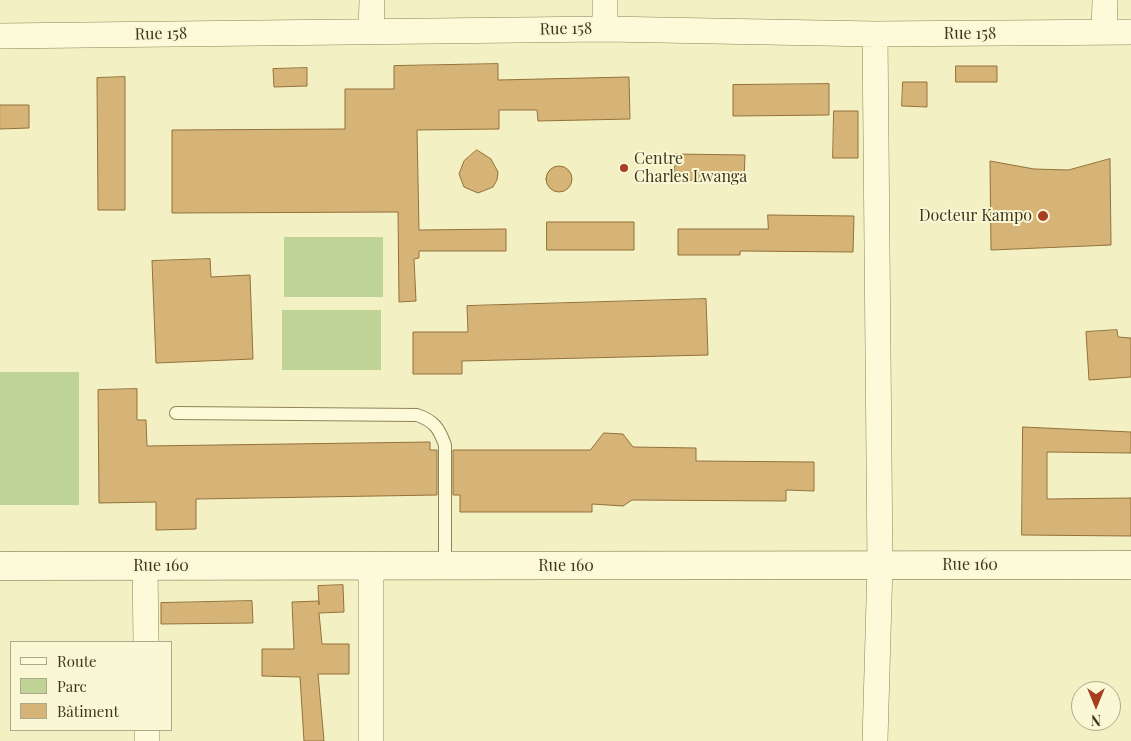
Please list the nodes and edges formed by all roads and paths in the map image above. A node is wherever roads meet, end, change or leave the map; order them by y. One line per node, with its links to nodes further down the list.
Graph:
1 (372, 0): 5 (street)
2 (605, 0): 4 (street)
3 (1104, 0): 6 (street)
4 (605, 29): 5 (street, Rue 158); 8 (street, Rue 158)
5 (371, 32): 9 (street, Rue 158)
6 (1104, 32): 7 (street, Rue 158); 8 (street, Rue 158)
7 (1131, 32)
8 (876, 34): 11 (street)
9 (0, 36)
10 (176, 413): 16 (lane)
11 (880, 565): 12 (street, Rue 160); 16 (street, Rue 160); 19 (street)
12 (1131, 565)
13 (0, 566): 14 (street, Rue 160)
14 (144, 566): 15 (street, Rue 160); 17 (street)
15 (371, 566): 16 (street, Rue 160); 18 (street)
16 (445, 566)
17 (146, 641)
18 (371, 741)
19 (875, 741)

